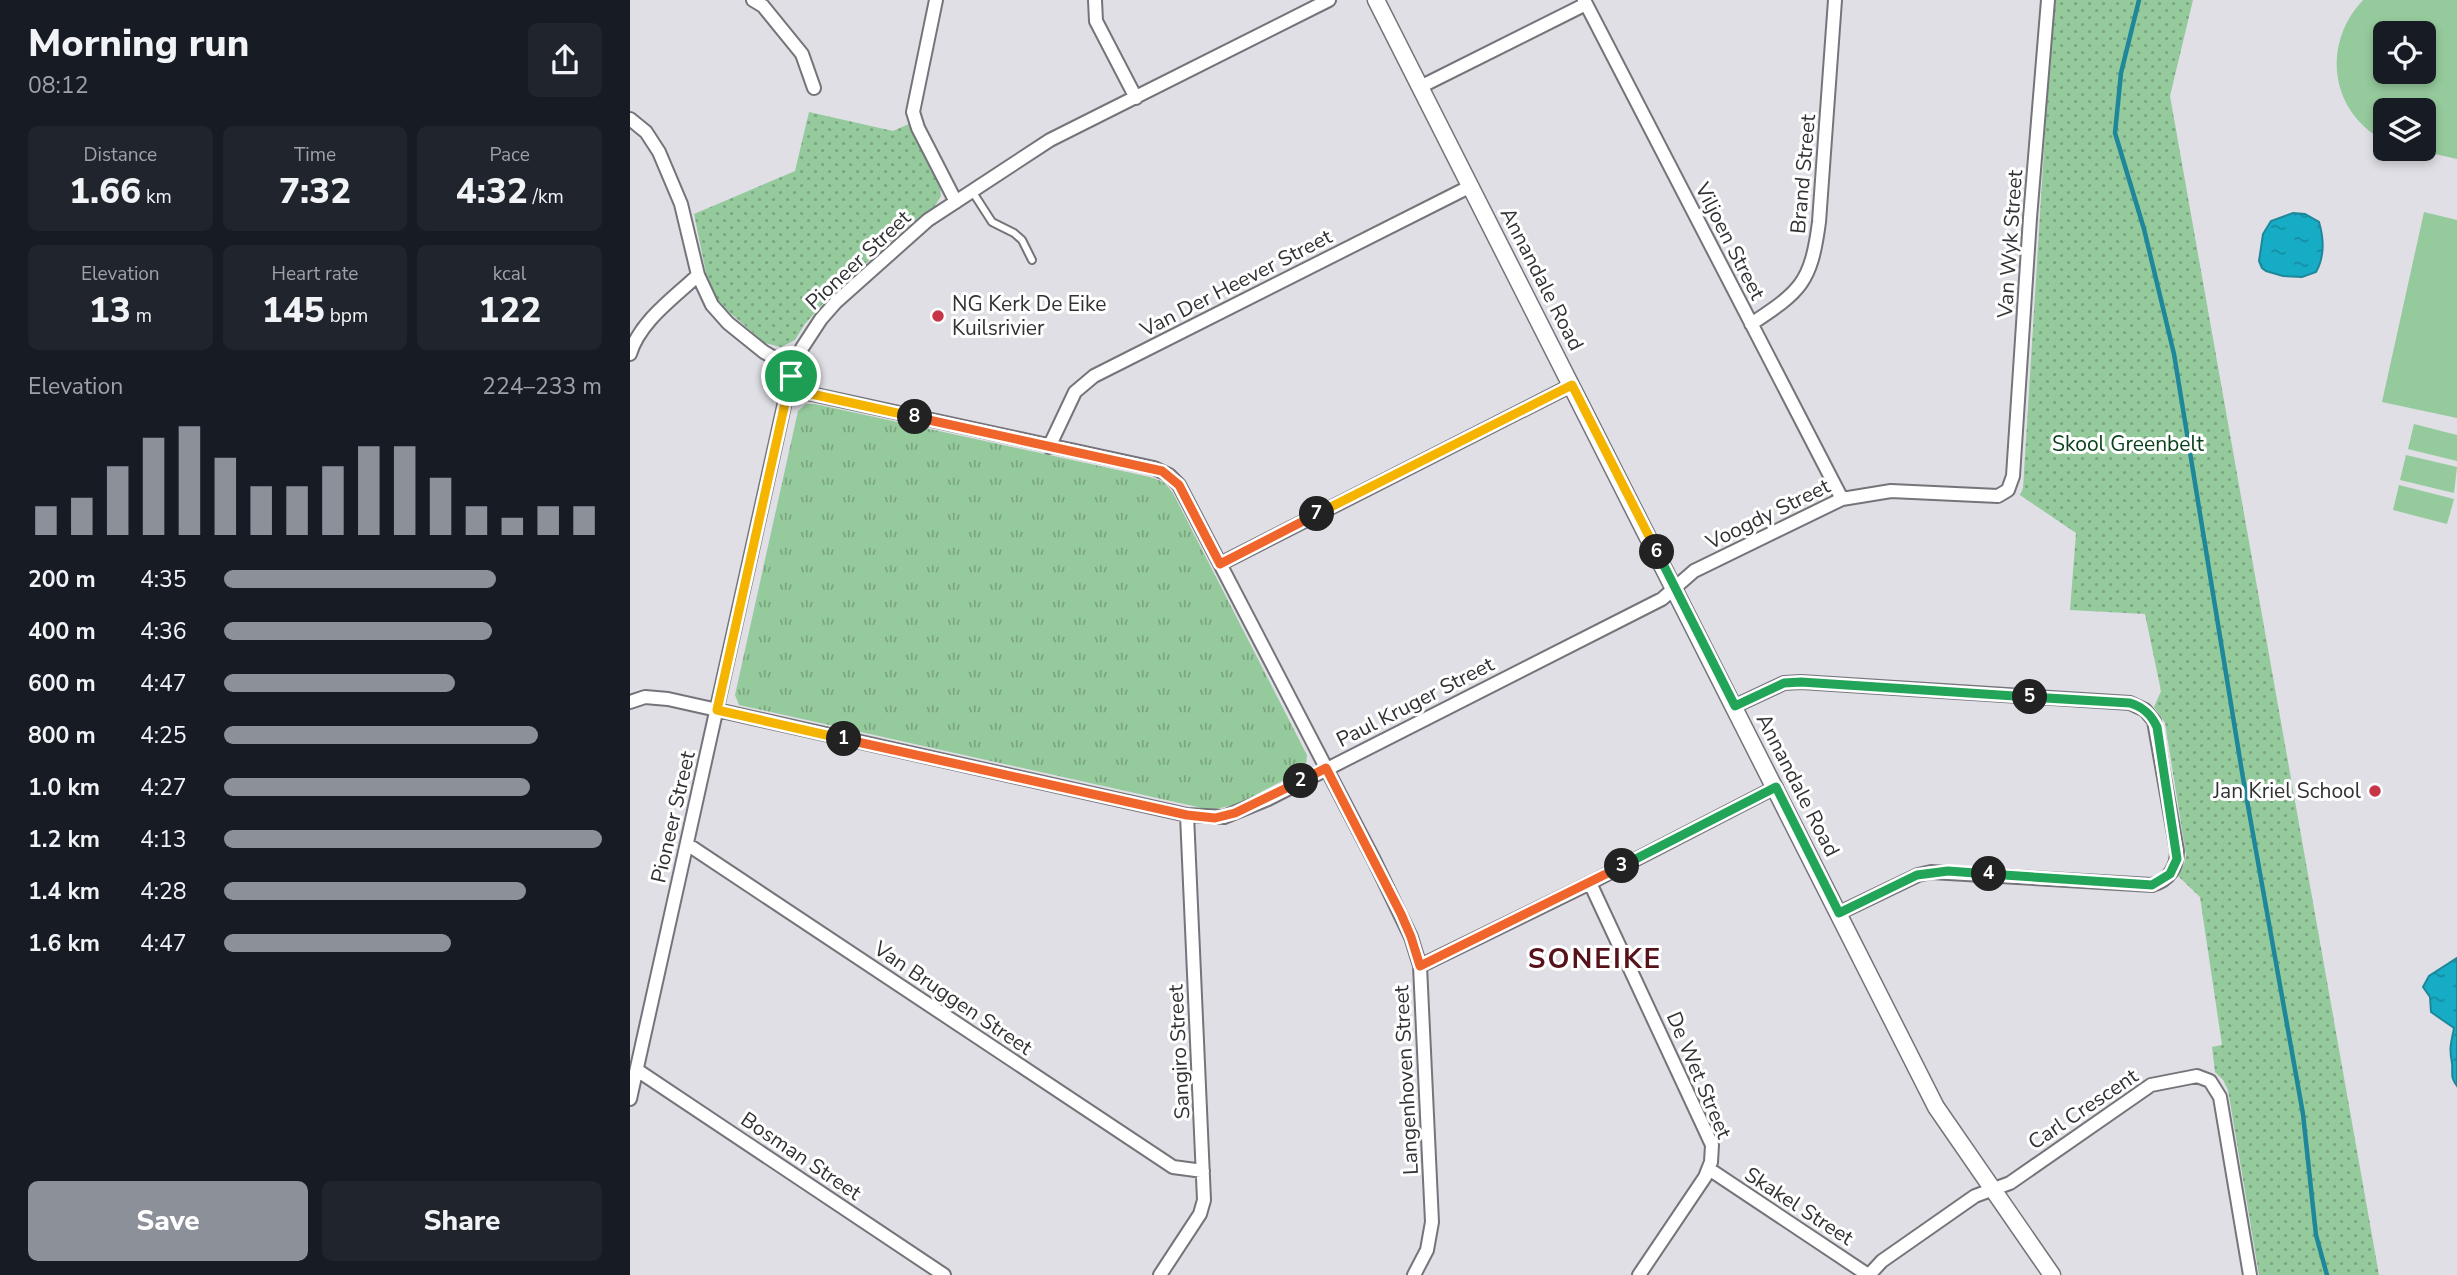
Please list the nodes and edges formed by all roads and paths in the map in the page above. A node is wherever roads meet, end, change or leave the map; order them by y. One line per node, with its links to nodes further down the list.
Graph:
1 (936, 0): 15 (street)
2 (1095, 0): 11 (street)
3 (1329, 0): 11 (street, Pioneer Street)
4 (1376, 0): 9 (street, Annandale Road)
5 (1835, 0): 18 (street, Brand Street)
6 (2048, 0): 23 (street, Van Wyk Street)
7 (761, 2): 10 (street)
8 (1585, 2): 9 (street); 18 (street, Viljoen Street)
9 (1420, 87): 13 (street, Annandale Road)
10 (814, 88)
11 (1136, 98): 14 (street, Pioneer Street)
12 (630, 119): 17 (street, Langenhoven Street)
13 (1471, 186): 21 (street, Annandale Road); 22 (street, Van Der Heever Street)
14 (972, 191): 15 (street, Pioneer Street); 16 (lane)
15 (956, 202): 20 (street, Pioneer Street)
16 (1032, 260)
17 (698, 275): 19 (street); 20 (street, Langenhoven Street)
18 (1751, 324): 24 (street, Viljoen Street)
19 (630, 354)
20 (791, 376): 22 (street, Langenhoven Street); 29 (street, Pioneer Street)
21 (1572, 385): 25 (street); 26 (street, Annandale Road)
22 (1049, 447): 25 (street, Langenhoven Street)
23 (2008, 489): 24 (street, Voogdy Street)
24 (1842, 499): 26 (street, Voogdy Street)
25 (1220, 564): 30 (street, Langenhoven Street)
26 (1675, 587): 28 (street, Annandale Road); 30 (street, Paul Kruger Street)
27 (630, 702): 29 (street, Paul Kruger Street)
28 (1735, 706): 31 (street, Annandale Road); 35 (street)
29 (717, 710): 32 (street, Paul Kruger Street); 33 (street, Pioneer Street)
30 (1326, 768): 32 (street, Paul Kruger Street); 36 (street, Langenhoven Street)
31 (1776, 787): 34 (street); 35 (street, Annandale Road)
32 (1187, 815): 40 (street, Sangiro Street)
33 (687, 844): 37 (street, Pioneer Street); 40 (street, Van Bruggen Street)
34 (1590, 883): 36 (street); 39 (street, De Wet Street)
35 (1839, 913): 41 (street, Annandale Road)
36 (1420, 966): 44 (street, Langenhoven Street)
37 (637, 1070): 38 (street, Pioneer Street); 42 (street, Bosman Street)
38 (630, 1099)
39 (1709, 1170): 45 (street, De Wet Street); 46 (street, Skakel Street)
40 (1203, 1171): 43 (street, Sangiro Street)
41 (1992, 1190): 46 (street); 47 (street, Annandale Road); 48 (street, Carl Crescent)
42 (944, 1275)
43 (1160, 1275)
44 (1415, 1275)
45 (1639, 1275)
46 (1869, 1275)
47 (2052, 1275)
48 (2250, 1275)

